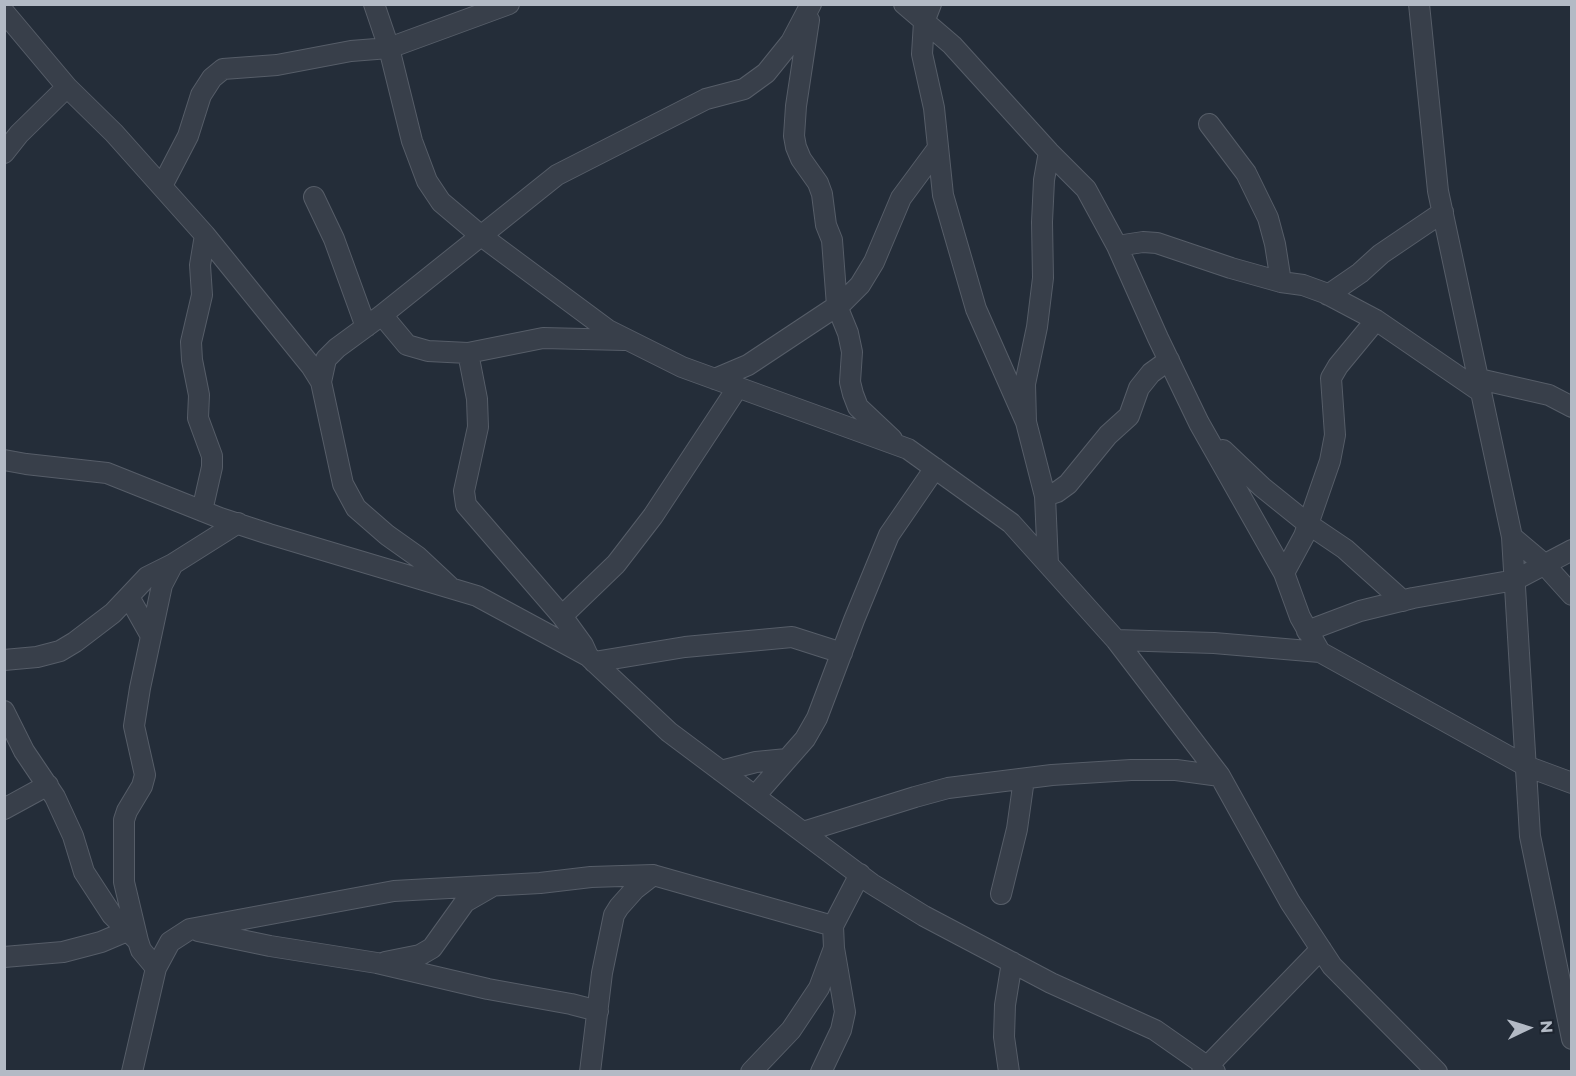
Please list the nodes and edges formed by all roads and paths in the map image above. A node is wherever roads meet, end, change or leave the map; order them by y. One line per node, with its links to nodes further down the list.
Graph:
1 (374, 4): 8 (street)
2 (508, 4): 8 (street)
3 (812, 4): 18 (street); 22 (street)
4 (904, 4): 7 (street)
5 (1419, 4): 16 (street)
6 (4, 12): 9 (street)
7 (928, 13): 11 (street); 12 (street)
8 (389, 48): 14 (street); 18 (street)
9 (67, 87): 13 (street); 14 (street)
10 (1209, 124): 20 (street)
11 (938, 148): 22 (street); 34 (street)
12 (1048, 152): 19 (street); 34 (street)
13 (4, 153)
14 (162, 186): 17 (street)
15 (314, 197): 25 (street)
16 (1443, 212): 21 (street); 31 (street)
17 (205, 234): 30 (street); 40 (street)
18 (480, 235): 23 (street); 26 (street)
19 (1117, 246): 20 (street); 28 (street)
20 (1281, 282): 21 (street)
21 (1328, 295): 24 (street)
22 (837, 306): 29 (street); 36 (street)
23 (382, 315): 25 (street); 27 (street)
24 (1376, 320): 31 (street); 42 (street)
25 (366, 327): 30 (street)
26 (629, 340): 27 (street); 29 (street)
27 (468, 353): 54 (street)
28 (1169, 360): 35 (street); 39 (street)
29 (715, 379): 32 (street)
30 (321, 382): 50 (street)
31 (1480, 385): 33 (street); 43 (street)
32 (738, 387): 36 (street); 54 (street)
33 (1572, 407)
34 (1026, 422): 39 (street)
35 (1206, 434): 42 (street); 48 (street)
36 (898, 445): 38 (street)
37 (4, 460): 40 (street)
38 (935, 468): 46 (street); 59 (street)
39 (1046, 496): 46 (street)
40 (202, 511): 41 (street)
41 (238, 523): 45 (street); 50 (street)
42 (1308, 524): 48 (street); 53 (street)
43 (1512, 537): 47 (street); 49 (street)
44 (1572, 550): 47 (street)
45 (173, 564): 52 (street); 56 (street)
46 (1048, 564): 57 (street)
47 (1544, 564): 49 (street); 51 (street)
48 (1284, 573): 55 (street)
49 (1515, 580): 53 (street); 64 (street)
50 (453, 589): 60 (street)
51 (1572, 595)
52 (129, 597): 56 (street); 61 (street)
53 (1403, 601): 55 (street)
54 (562, 616): 60 (street)
55 (1307, 631): 58 (street)
56 (152, 636): 79 (street)
57 (1116, 640): 58 (street); 66 (street)
58 (1320, 652): 64 (street)
59 (842, 653): 60 (street); 63 (street)
60 (591, 659): 65 (street)
61 (4, 660)
62 (4, 711): 69 (street)
63 (787, 759): 65 (street); 70 (street)
64 (1526, 766): 68 (street); 87 (street)
65 (721, 771): 70 (street)
66 (1220, 777): 67 (street); 81 (street)
67 (1024, 779): 72 (street); 76 (street)
68 (1572, 783)
69 (48, 785): 71 (street); 79 (street)
70 (755, 796): 72 (street)
71 (4, 809)
72 (803, 832): 73 (street)
73 (860, 874): 77 (street); 83 (street)
74 (653, 875): 75 (street); 77 (street); 86 (street)
75 (493, 885): 78 (street); 84 (street)
76 (1001, 894)
77 (833, 926): 80 (street)
78 (190, 929): 84 (street); 85 (street)
79 (133, 933): 82 (street); 85 (street)
80 (834, 948): 91 (street); 92 (street)
81 (1321, 949): 88 (street); 94 (street)
82 (4, 957)
83 (1012, 962): 88 (street); 93 (street)
84 (377, 963): 86 (street)
85 (156, 968): 89 (street)
86 (598, 1011): 90 (street)
87 (1572, 1039)
88 (1208, 1070)
89 (132, 1071)
90 (590, 1071)
91 (751, 1071)
92 (820, 1071)
93 (1009, 1071)
94 (1437, 1071)

